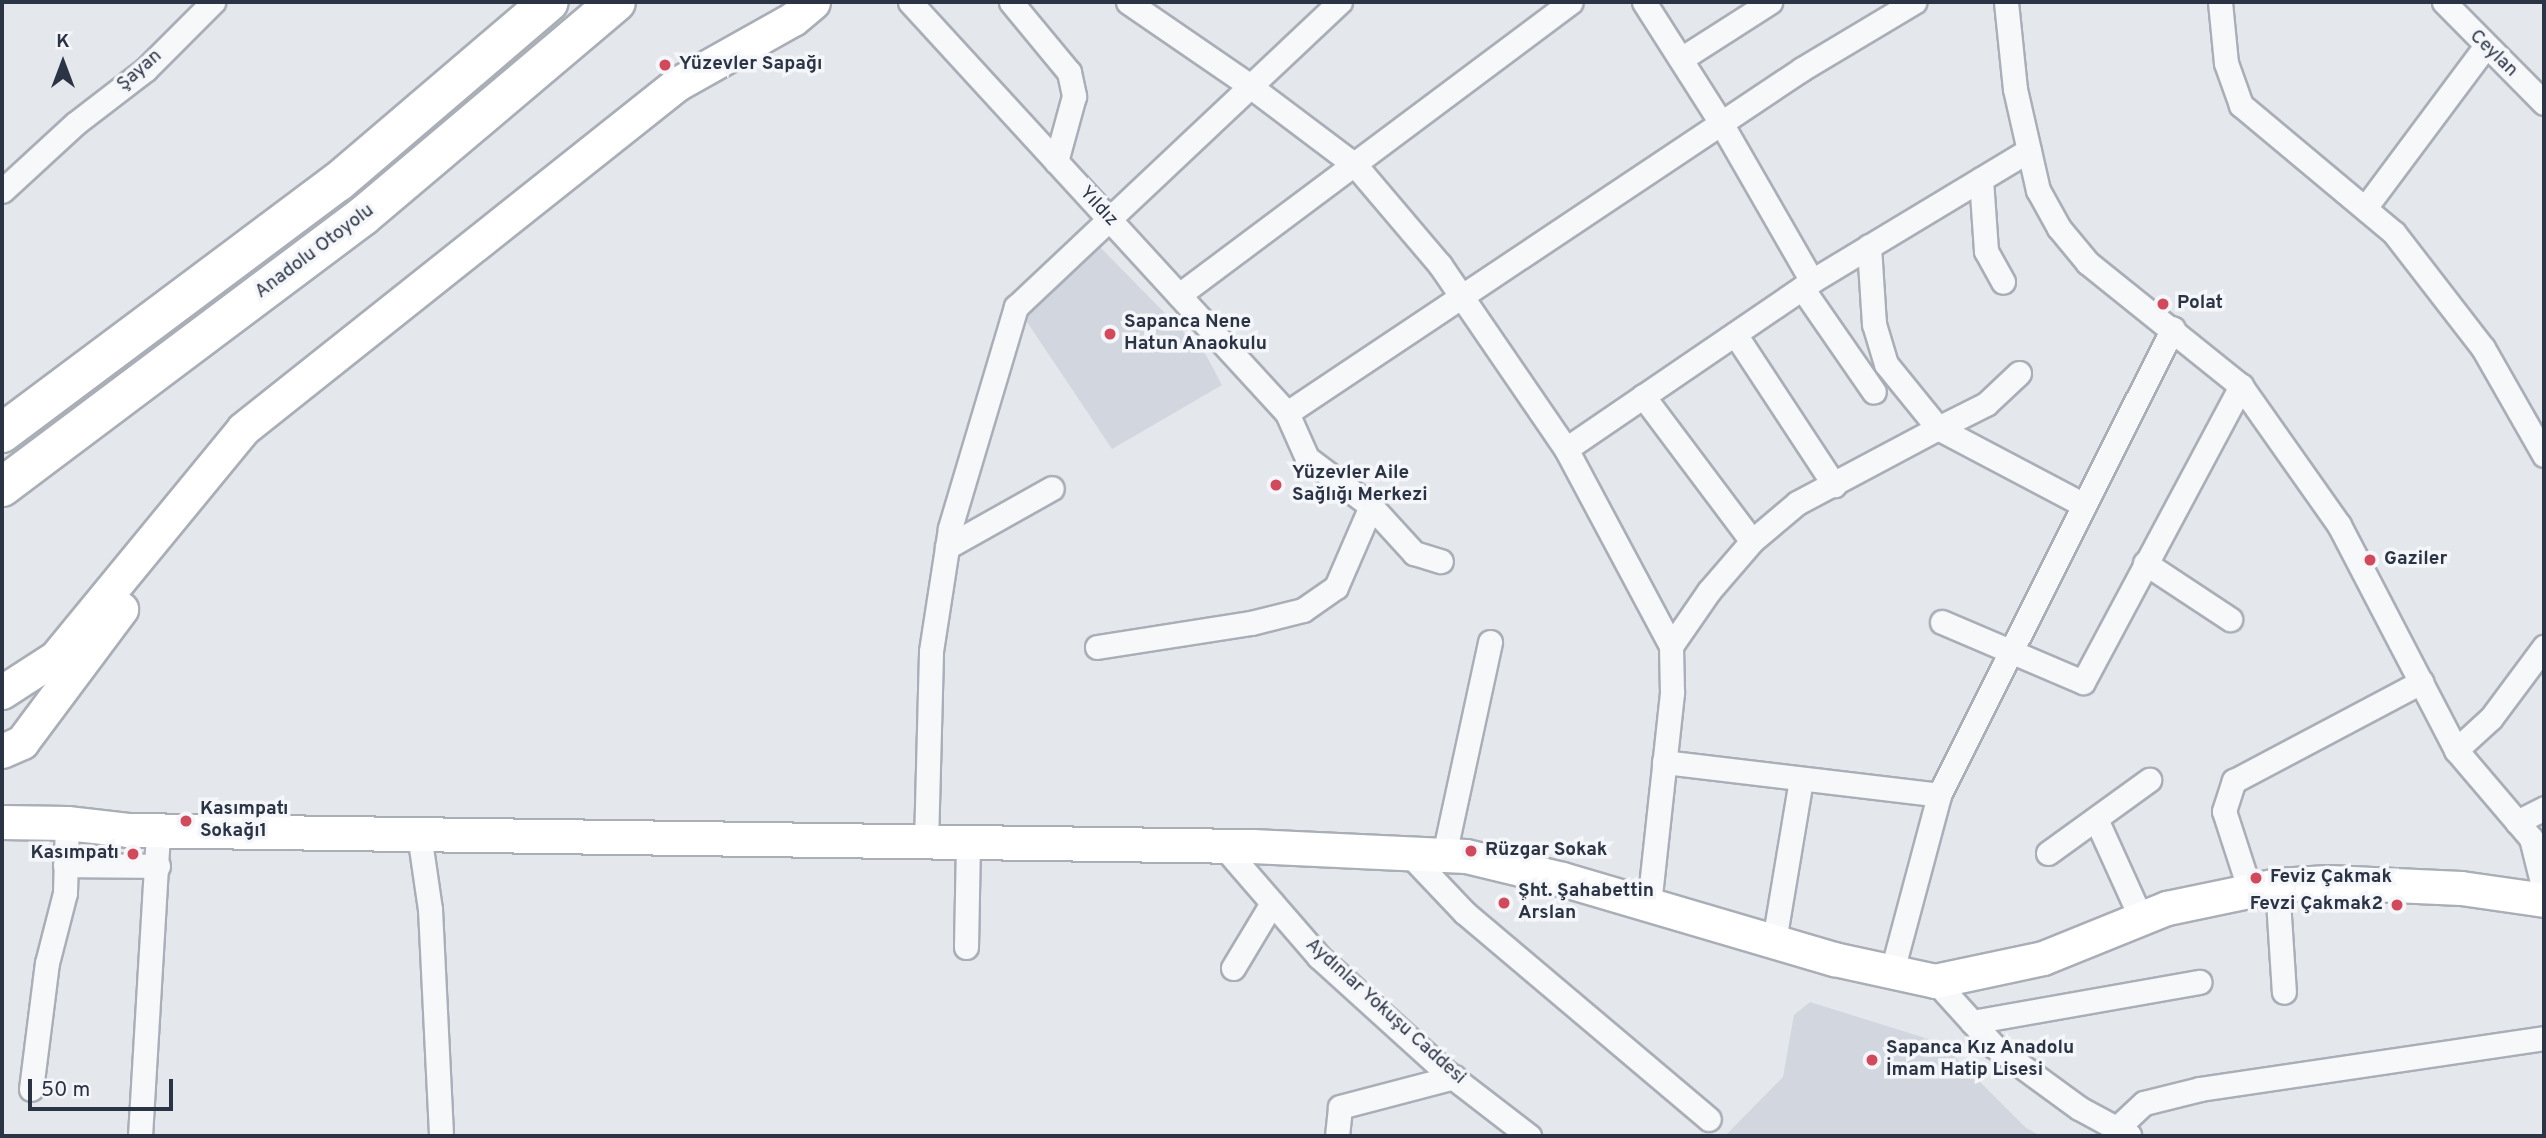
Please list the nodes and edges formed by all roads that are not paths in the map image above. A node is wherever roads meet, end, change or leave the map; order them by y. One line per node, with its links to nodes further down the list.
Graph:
1 (213, 2): 25 (street, Şayan)
2 (549, 2): 41 (highway)
3 (615, 2): 45 (highway, Anadolu Otoyolu)
4 (813, 2): 47 (street)
5 (910, 2): 22 (street, Yıldız)
6 (1011, 2): 22 (street)
7 (1128, 2): 18 (street)
8 (1340, 2): 18 (street)
9 (1571, 2): 23 (street)
10 (1644, 2): 17 (street)
11 (1770, 2): 17 (street)
12 (1914, 2): 20 (street)
13 (2006, 2): 21 (street)
14 (2220, 2): 26 (street)
15 (2444, 2): 16 (street, Ceylan)
16 (2485, 47): 19 (street, Ceylan); 26 (street)
17 (1681, 59): 20 (street)
18 (1251, 86): 23 (street); 27 (street)
19 (2544, 103)
20 (1721, 123): 30 (street); 32 (street)
21 (2029, 150): 24 (street); 33 (street)
22 (1056, 162): 27 (street, Yıldız)
23 (1356, 166): 31 (street); 32 (street)
24 (1981, 179): 28 (street); 29 (street)
25 (2, 191)
26 (2365, 208): 43 (street)
27 (1107, 217): 31 (street, Yıldız); 51 (street)
28 (1869, 246): 30 (street); 40 (street)
29 (2003, 282)
30 (1807, 284): 34 (street); 37 (street)
31 (1179, 295): 39 (street, Yıldız)
32 (1461, 296): 39 (street); 42 (street)
33 (2173, 328): 36 (street); 48 (street)
34 (1735, 334): 38 (street); 44 (street)
35 (2018, 373): 40 (street)
36 (2241, 386): 53 (street); 61 (street)
37 (1874, 392)
38 (1643, 396): 42 (street); 50 (street)
39 (1287, 413): 49 (street, Yıldız)
40 (1938, 428): 44 (street); 48 (street)
41 (2, 433)
42 (1566, 449): 57 (street)
43 (2544, 455)
44 (1834, 485): 50 (street)
45 (2, 487)
46 (1052, 488): 51 (street)
47 (185, 498): 62 (street); 64 (street)
48 (2084, 505): 60 (street)
49 (1371, 506): 52 (street, Yıldız); 58 (street)
50 (1752, 541): 57 (street)
51 (947, 547): 76 (street)
52 (1441, 561)
53 (2145, 563): 54 (street); 60 (street)
54 (2230, 619)
55 (1942, 622): 60 (street)
56 (1490, 642): 81 (street)
57 (1671, 646): 65 (street)
58 (1097, 647)
59 (2544, 647): 63 (street)
60 (2011, 652): 68 (street)
61 (2421, 682): 63 (street); 84 (street)
62 (2, 692)
63 (2456, 750): 73 (street)
64 (2, 751)
65 (1664, 762): 66 (street); 88 (street)
66 (1801, 779): 68 (street); 90 (street)
67 (2149, 780): 70 (street)
68 (1939, 795): 93 (street)
69 (2544, 808): 73 (street)
70 (2096, 819): 79 (street); 89 (street)
71 (2, 822): 72 (street)
72 (67, 822): 74 (street); 82 (street)
73 (2517, 822): 85 (street)
74 (158, 831): 75 (street); 83 (street)
75 (419, 834): 76 (street); 104 (street)
76 (926, 844): 77 (street)
77 (968, 844): 78 (street); 91 (street)
78 (1223, 846): 80 (street); 87 (street, Aydınlar Yokuşu Caddesi)
79 (2048, 853)
80 (1409, 854): 81 (street); 101 (street)
81 (1444, 855): 88 (street)
82 (65, 865): 83 (street); 100 (street)
83 (158, 866): 103 (street)
84 (2263, 888): 86 (street); 89 (street); 96 (street)
85 (2544, 890)
86 (2544, 900)
87 (1272, 903): 92 (street); 99 (street, Aydınlar Yokuşu Caddesi)
88 (1649, 904): 90 (street)
89 (2141, 918): 94 (street)
90 (1774, 941): 93 (street)
91 (965, 947)
92 (1233, 968)
93 (1892, 971): 94 (street)
94 (1935, 981): 97 (street)
95 (2200, 982): 97 (street)
96 (2284, 992)
97 (1972, 1022): 102 (street)
98 (2544, 1038): 102 (street)
99 (1454, 1077): 105 (street); 106 (street, Aydınlar Yokuşu Caddesi)
100 (31, 1089)
101 (1709, 1119)
102 (2124, 1132)
103 (139, 1136)
104 (441, 1136)
105 (1337, 1136)
106 (1529, 1136)

